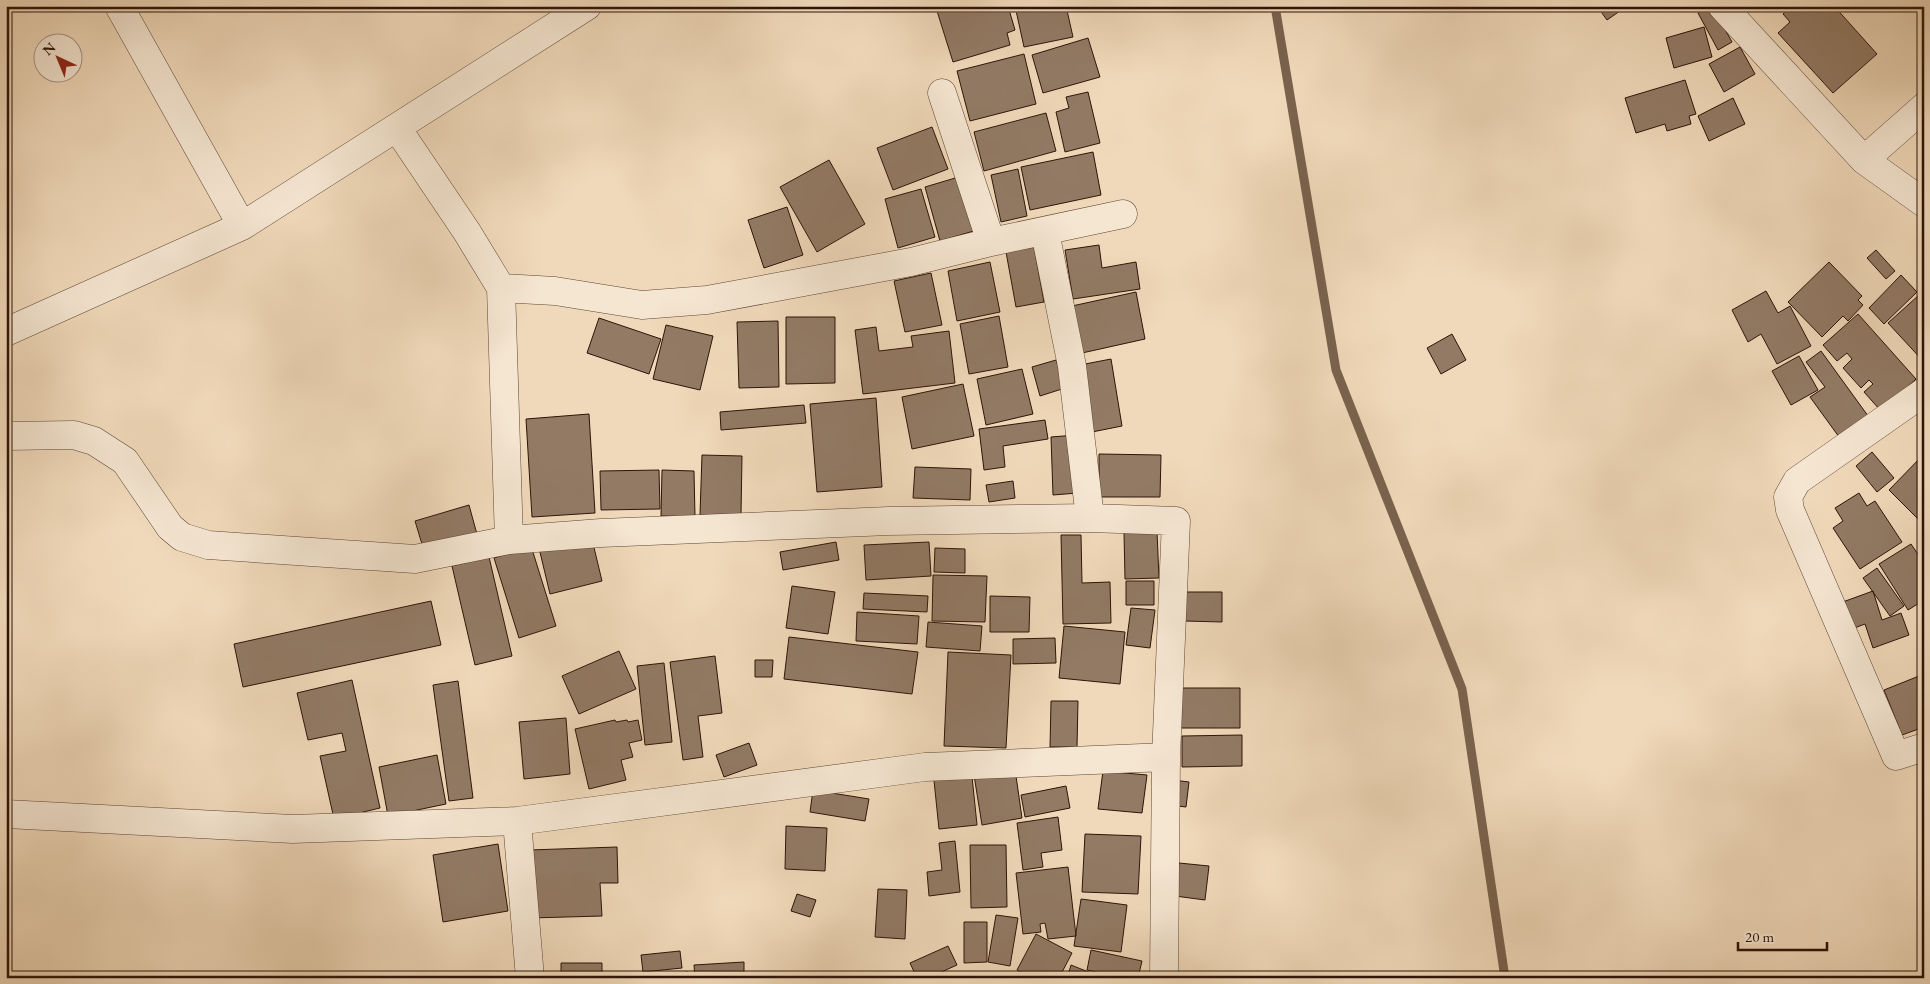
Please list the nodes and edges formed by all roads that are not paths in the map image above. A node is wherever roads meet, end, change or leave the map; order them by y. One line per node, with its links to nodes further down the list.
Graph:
1 (119, 6): 10 (street)
2 (587, 6): 6 (street)
3 (1722, 6): 7 (street)
4 (942, 93): 12 (street)
5 (1924, 108): 7 (street)
6 (397, 128): 10 (street); 13 (street)
7 (1864, 160): 8 (street)
8 (1924, 203)
9 (1123, 214): 11 (street)
10 (242, 226): 14 (street)
11 (1046, 232): 12 (street); 17 (street)
12 (991, 242): 13 (street)
13 (501, 288): 18 (street)
14 (6, 332)
15 (1924, 392): 19 (street)
16 (6, 436): 18 (street)
17 (1090, 518): 18 (street); 20 (street)
18 (509, 540)
19 (1924, 747)
20 (1166, 757): 22 (street); 24 (street)
21 (6, 814): 22 (street)
22 (516, 821): 23 (street)
23 (530, 978)
24 (1164, 978)

